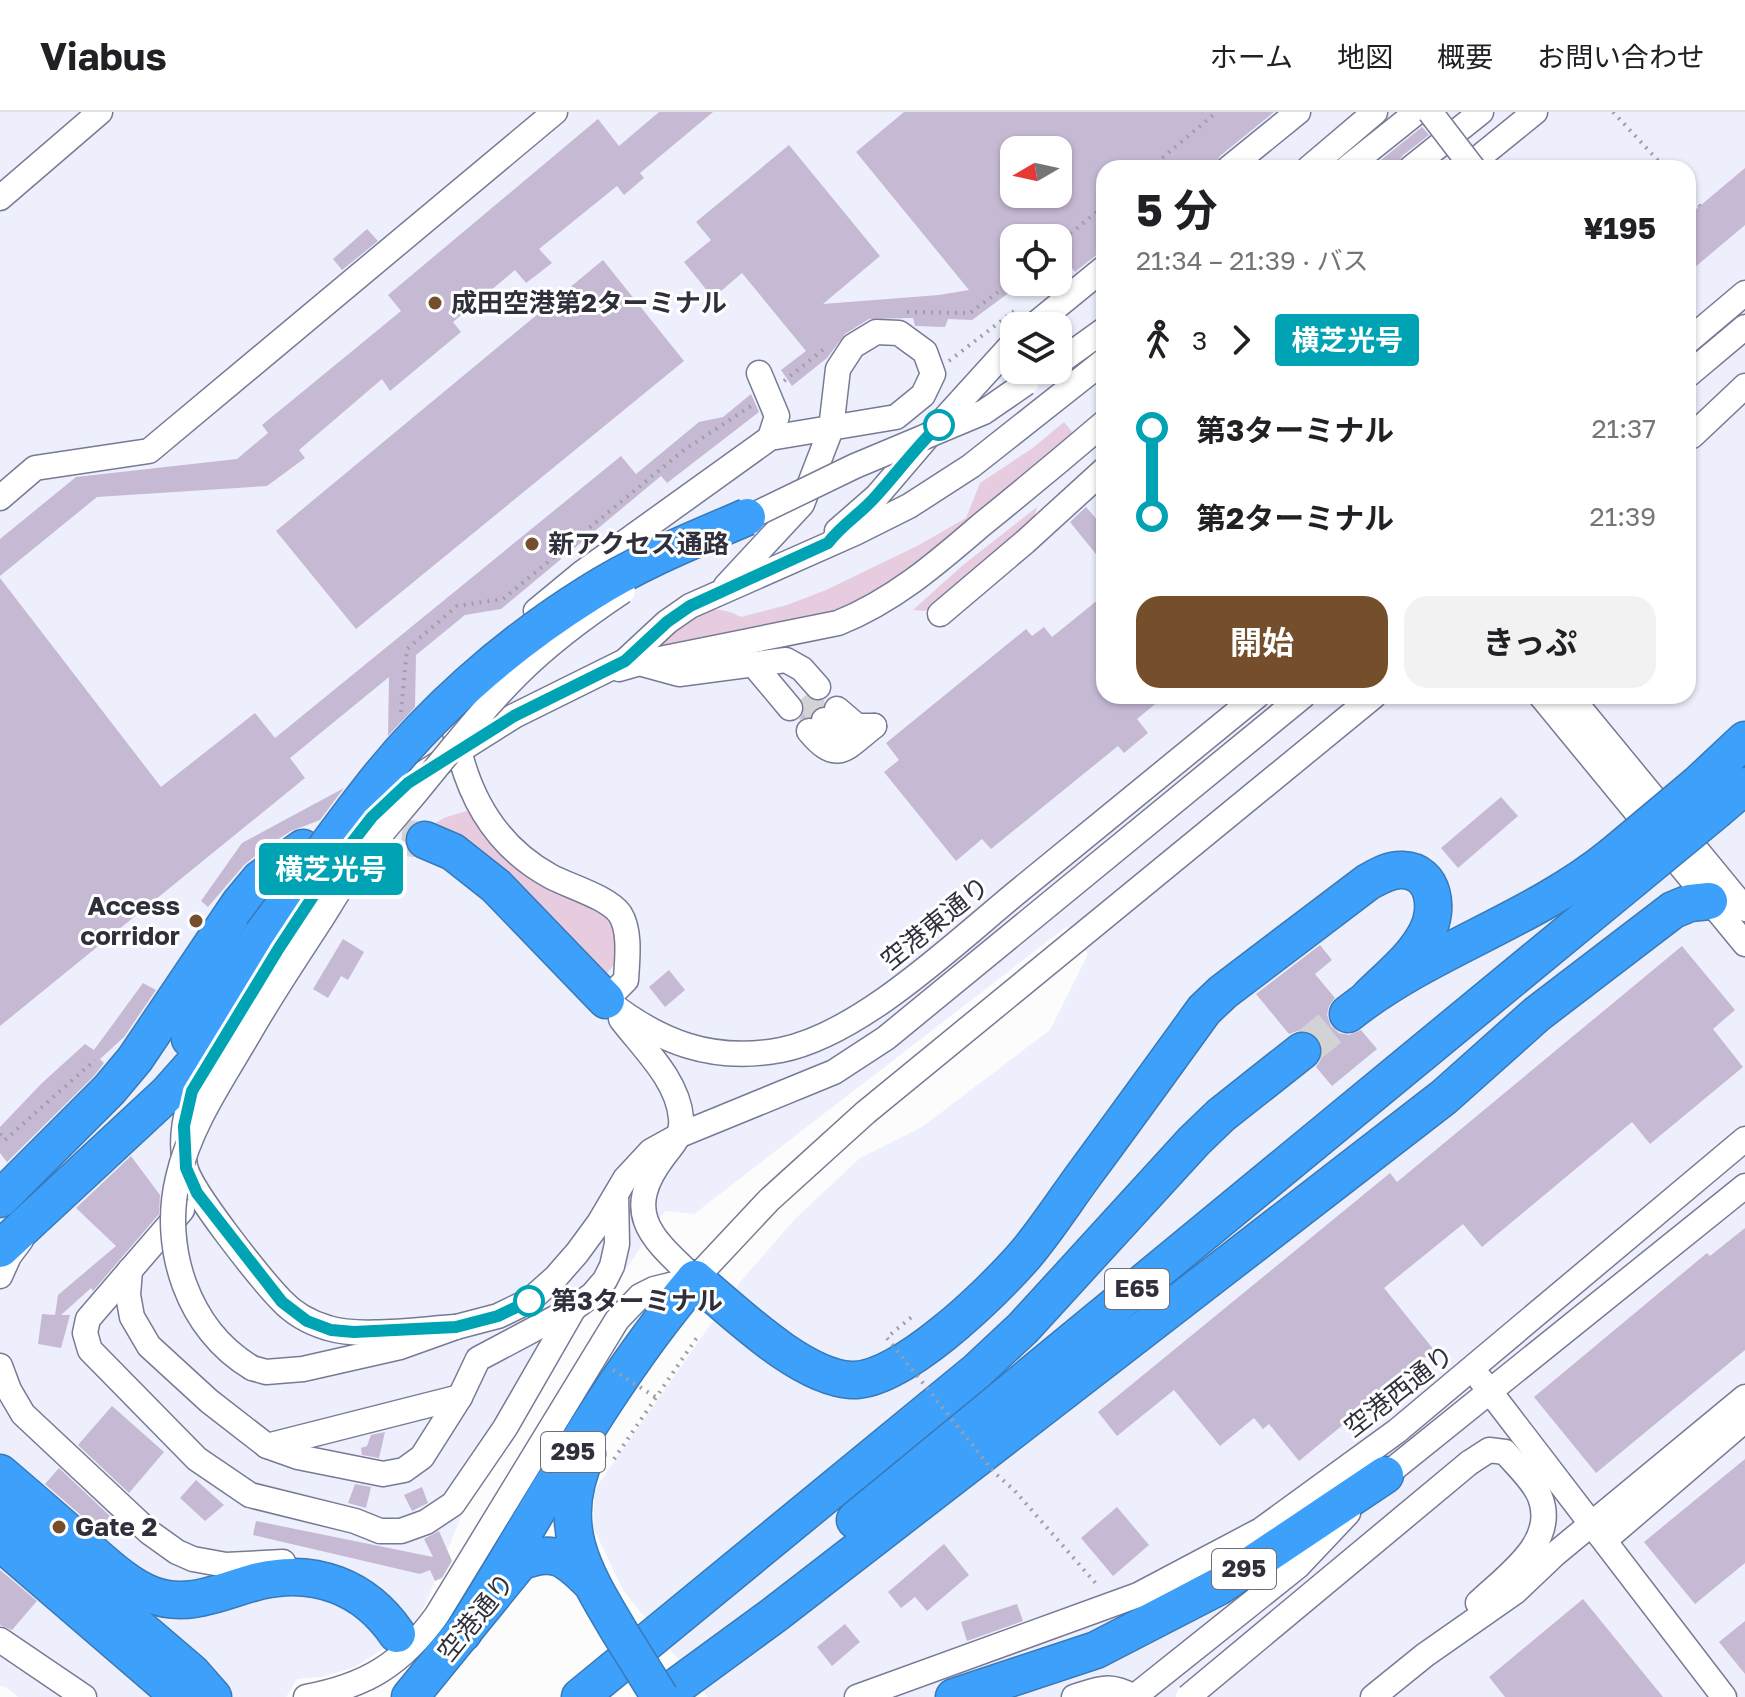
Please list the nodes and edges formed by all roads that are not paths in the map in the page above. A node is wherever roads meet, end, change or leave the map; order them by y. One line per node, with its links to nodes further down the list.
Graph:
1 (100, 112): 17 (street)
2 (555, 112): 42 (street)
3 (1298, 112): 10 (street)
4 (1317, 112): 11 (street)
5 (1375, 112): 12 (street)
6 (1417, 112): 13 (street)
7 (1430, 112): 15 (street, bridge)
8 (1481, 112): 14 (street)
9 (1535, 112): 16 (street)
10 (1239, 160)
11 (1258, 160)
12 (1318, 160)
13 (1357, 160)
14 (1421, 160)
15 (1467, 160)
16 (1476, 160)
17 (0, 198)
18 (1096, 275): 21 (street)
19 (1096, 291): 22 (street)
20 (1745, 293): 24 (street)
21 (1050, 312)
22 (1070, 312)
23 (1745, 327): 29 (street)
24 (1696, 334)
25 (1096, 336): 26 (street)
26 (1072, 353)
27 (1000, 357): 39 (street, bridge)
28 (1096, 367): 44 (street)
29 (1696, 368)
30 (1000, 369): 44 (street)
31 (759, 373): 40 (street)
32 (1026, 384): 39 (street, bridge)
33 (1745, 386): 37 (street)
34 (1745, 396): 38 (street)
35 (831, 429): 35 (street); 40 (street); 45 (street)
36 (1096, 430): 47 (street)
37 (1696, 431)
38 (1696, 433)
39 (929, 435): 43 (street, bridge)
40 (770, 438): 64 (street)
41 (1096, 477): 46 (street)
42 (3, 488)
43 (747, 517): 69 (highway, bridge); 82 (street, bridge)
44 (828, 543): 45 (street)
45 (722, 591): 48 (street)
46 (940, 614)
47 (640, 663): 48 (street); 49 (street)
48 (590, 678): 65 (street)
49 (804, 697)
50 (1247, 704): 64 (street, 空港東通り)
51 (1293, 704): 67 (street)
52 (1364, 704): 80 (street)
53 (1548, 704): 61 (street)
54 (1577, 704): 62 (street)
55 (864, 733): 55 (street)
56 (1745, 740): 57 (highway, E65)
57 (1720, 793): 60 (highway, E65, bridge)
58 (425, 840): 64 (highway)
59 (303, 848): 70 (highway)
60 (1622, 868): 80 (highway, E65); 107 (highway, E65)
61 (1709, 901): 63 (street); 108 (highway)
62 (1745, 909)
63 (1745, 944)
64 (606, 1000): 67 (street)
65 (240, 1012): 69 (highway); 72 (street)
66 (1302, 1051): 106 (highway, E65)
67 (680, 1135): 73 (street); 80 (street)
68 (1745, 1139): 84 (street, 空港西通り)
69 (118, 1142): 75 (highway)
70 (46, 1156): 74 (highway); 76 (highway)
71 (1745, 1186): 85 (street)
72 (197, 1193): 78 (street); 82 (street)
73 (616, 1193): 81 (street); 82 (street)
74 (0, 1199)
75 (51, 1202): 77 (highway); 79 (street)
76 (0, 1229)
77 (0, 1249)
78 (130, 1270): 81 (street); 89 (street)
79 (0, 1276)
80 (695, 1279): 95 (highway, 295); 97 (highway, 295); 104 (street)
81 (574, 1308): 86 (street)
82 (456, 1327)
83 (0, 1366): 96 (street)
84 (1472, 1369): 85 (street); 109 (street, 空港西通り)
85 (1489, 1390): 91 (street); 93 (street)
86 (460, 1397): 89 (street); 89 (street)
87 (1745, 1397): 93 (street)
88 (1745, 1420): 93 (street)
89 (267, 1446)
90 (0, 1473): 96 (highway)
91 (1385, 1475): 110 (highway, 295); 112 (street)
92 (0, 1509): 103 (highway)
93 (1599, 1533): 100 (street); 115 (street)
94 (0, 1542): 102 (highway)
95 (590, 1583): 97 (highway, 空港通り / 295); 108 (highway, 295, bridge)
96 (375, 1606): 98 (highway)
97 (463, 1633): 105 (highway, 空港通り / 295)
98 (397, 1634)
99 (0, 1640): 101 (street)
100 (1425, 1655): 113 (street, bridge); 114 (street)
101 (84, 1697)
102 (180, 1697)
103 (213, 1697)
104 (306, 1697)
105 (410, 1697)
106 (580, 1697)
107 (640, 1697)
108 (661, 1697)
109 (857, 1697)
110 (954, 1697)
111 (1074, 1697): 112 (street)
112 (1134, 1697)
113 (1188, 1697)
114 (1373, 1697)
115 (1724, 1697)

